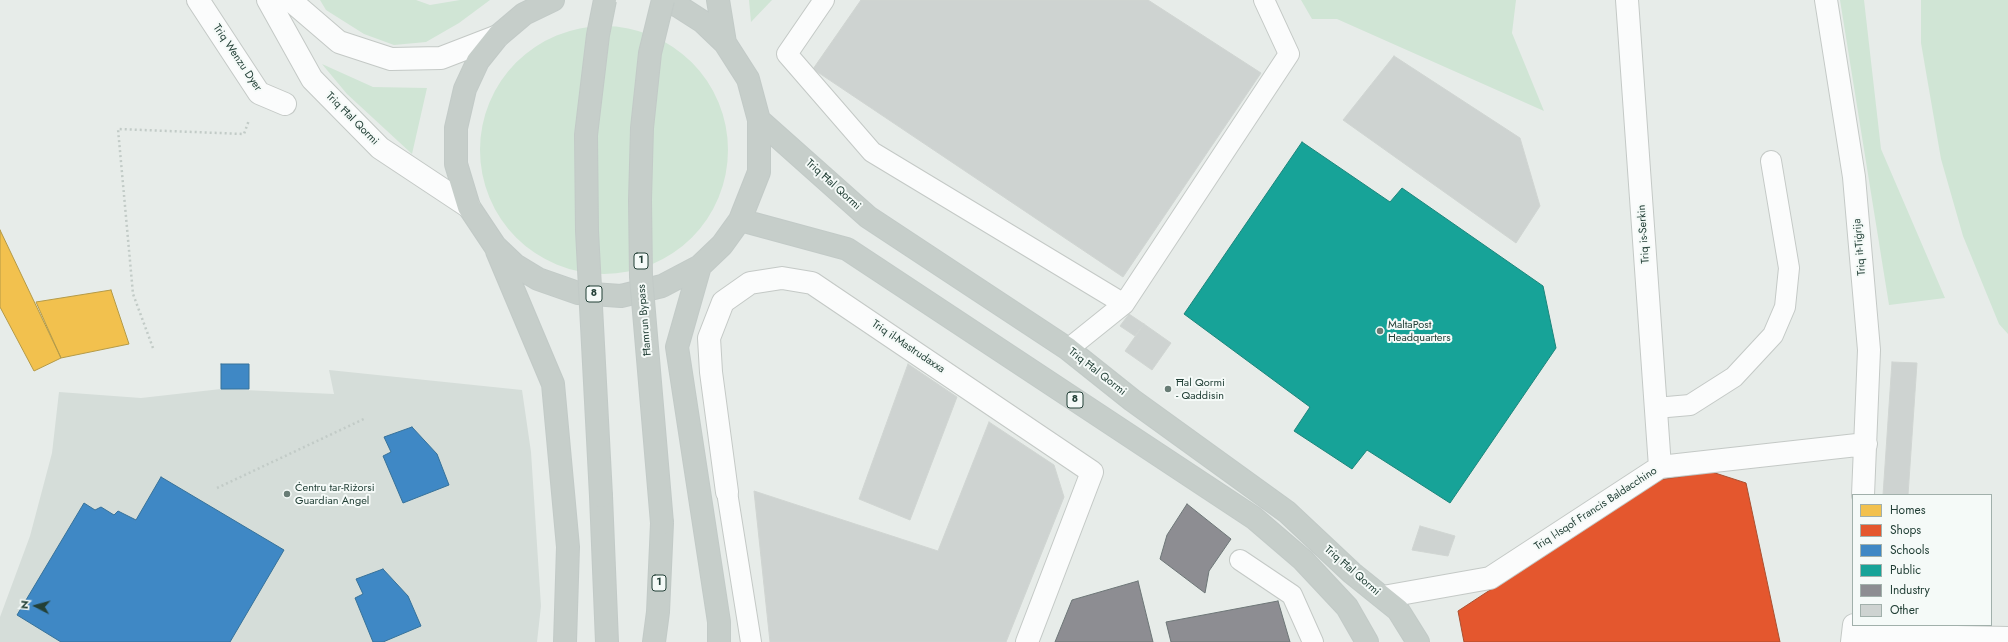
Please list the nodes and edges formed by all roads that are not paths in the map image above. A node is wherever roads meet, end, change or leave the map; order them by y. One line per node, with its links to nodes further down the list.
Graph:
1 (198, 0): 15 (street, Triq Wenzu Dyer)
2 (268, 0): 18 (street, Triq Ħal Qormi)
3 (290, 0): 13 (street)
4 (553, 0): 12 (highway, 8)
5 (605, 0): 34 (highway, bridge)
6 (663, 0): 14 (highway, 8); 35 (highway, Ħamrun Bypass / 1, bridge)
7 (718, 0): 14 (highway)
8 (824, 0): 22 (lane)
9 (1264, 0): 22 (lane)
10 (1627, 0): 24 (street, Triq is-Serkin)
11 (1826, 0): 25 (street, Triq it-Tiġrija)
12 (528, 7): 13 (highway, 8)
13 (498, 36): 18 (highway, 8)
14 (725, 43): 16 (highway, 8)
15 (285, 104)
16 (760, 120): 19 (highway, 8); 23 (highway, Triq Ħal Qormi)
17 (1771, 161): 24 (lane)
18 (469, 207): 20 (highway, 8)
19 (740, 220): 21 (highway, 8); 40 (highway, 8)
20 (495, 246): 21 (highway, 8); 33 (highway)
21 (700, 266): 36 (highway)
22 (1124, 304): 23 (lane)
23 (1068, 349): 30 (highway, Triq Ħal Qormi)
24 (1656, 408): 26 (street, Triq is-Serkin)
25 (1866, 444): 26 (street, Triq l-Isqof Francis Baldacchino); 28 (street, Triq it-Tiġrija)
26 (1660, 467): 30 (street, Triq l-Isqof Francis Baldacchino)
27 (727, 492): 37 (lane); 38 (street, Triq il-Mastrudaxxa)
28 (1863, 494)
29 (1240, 560): 39 (lane)
30 (1383, 597): 41 (highway, Triq Ħal Qormi)
31 (1853, 634): 32 (lane)
32 (2008, 637)
33 (565, 642)
34 (607, 642)
35 (654, 642)
36 (719, 642)
37 (750, 642)
38 (1027, 642)
39 (1313, 642)
40 (1367, 642)
41 (1418, 642)

